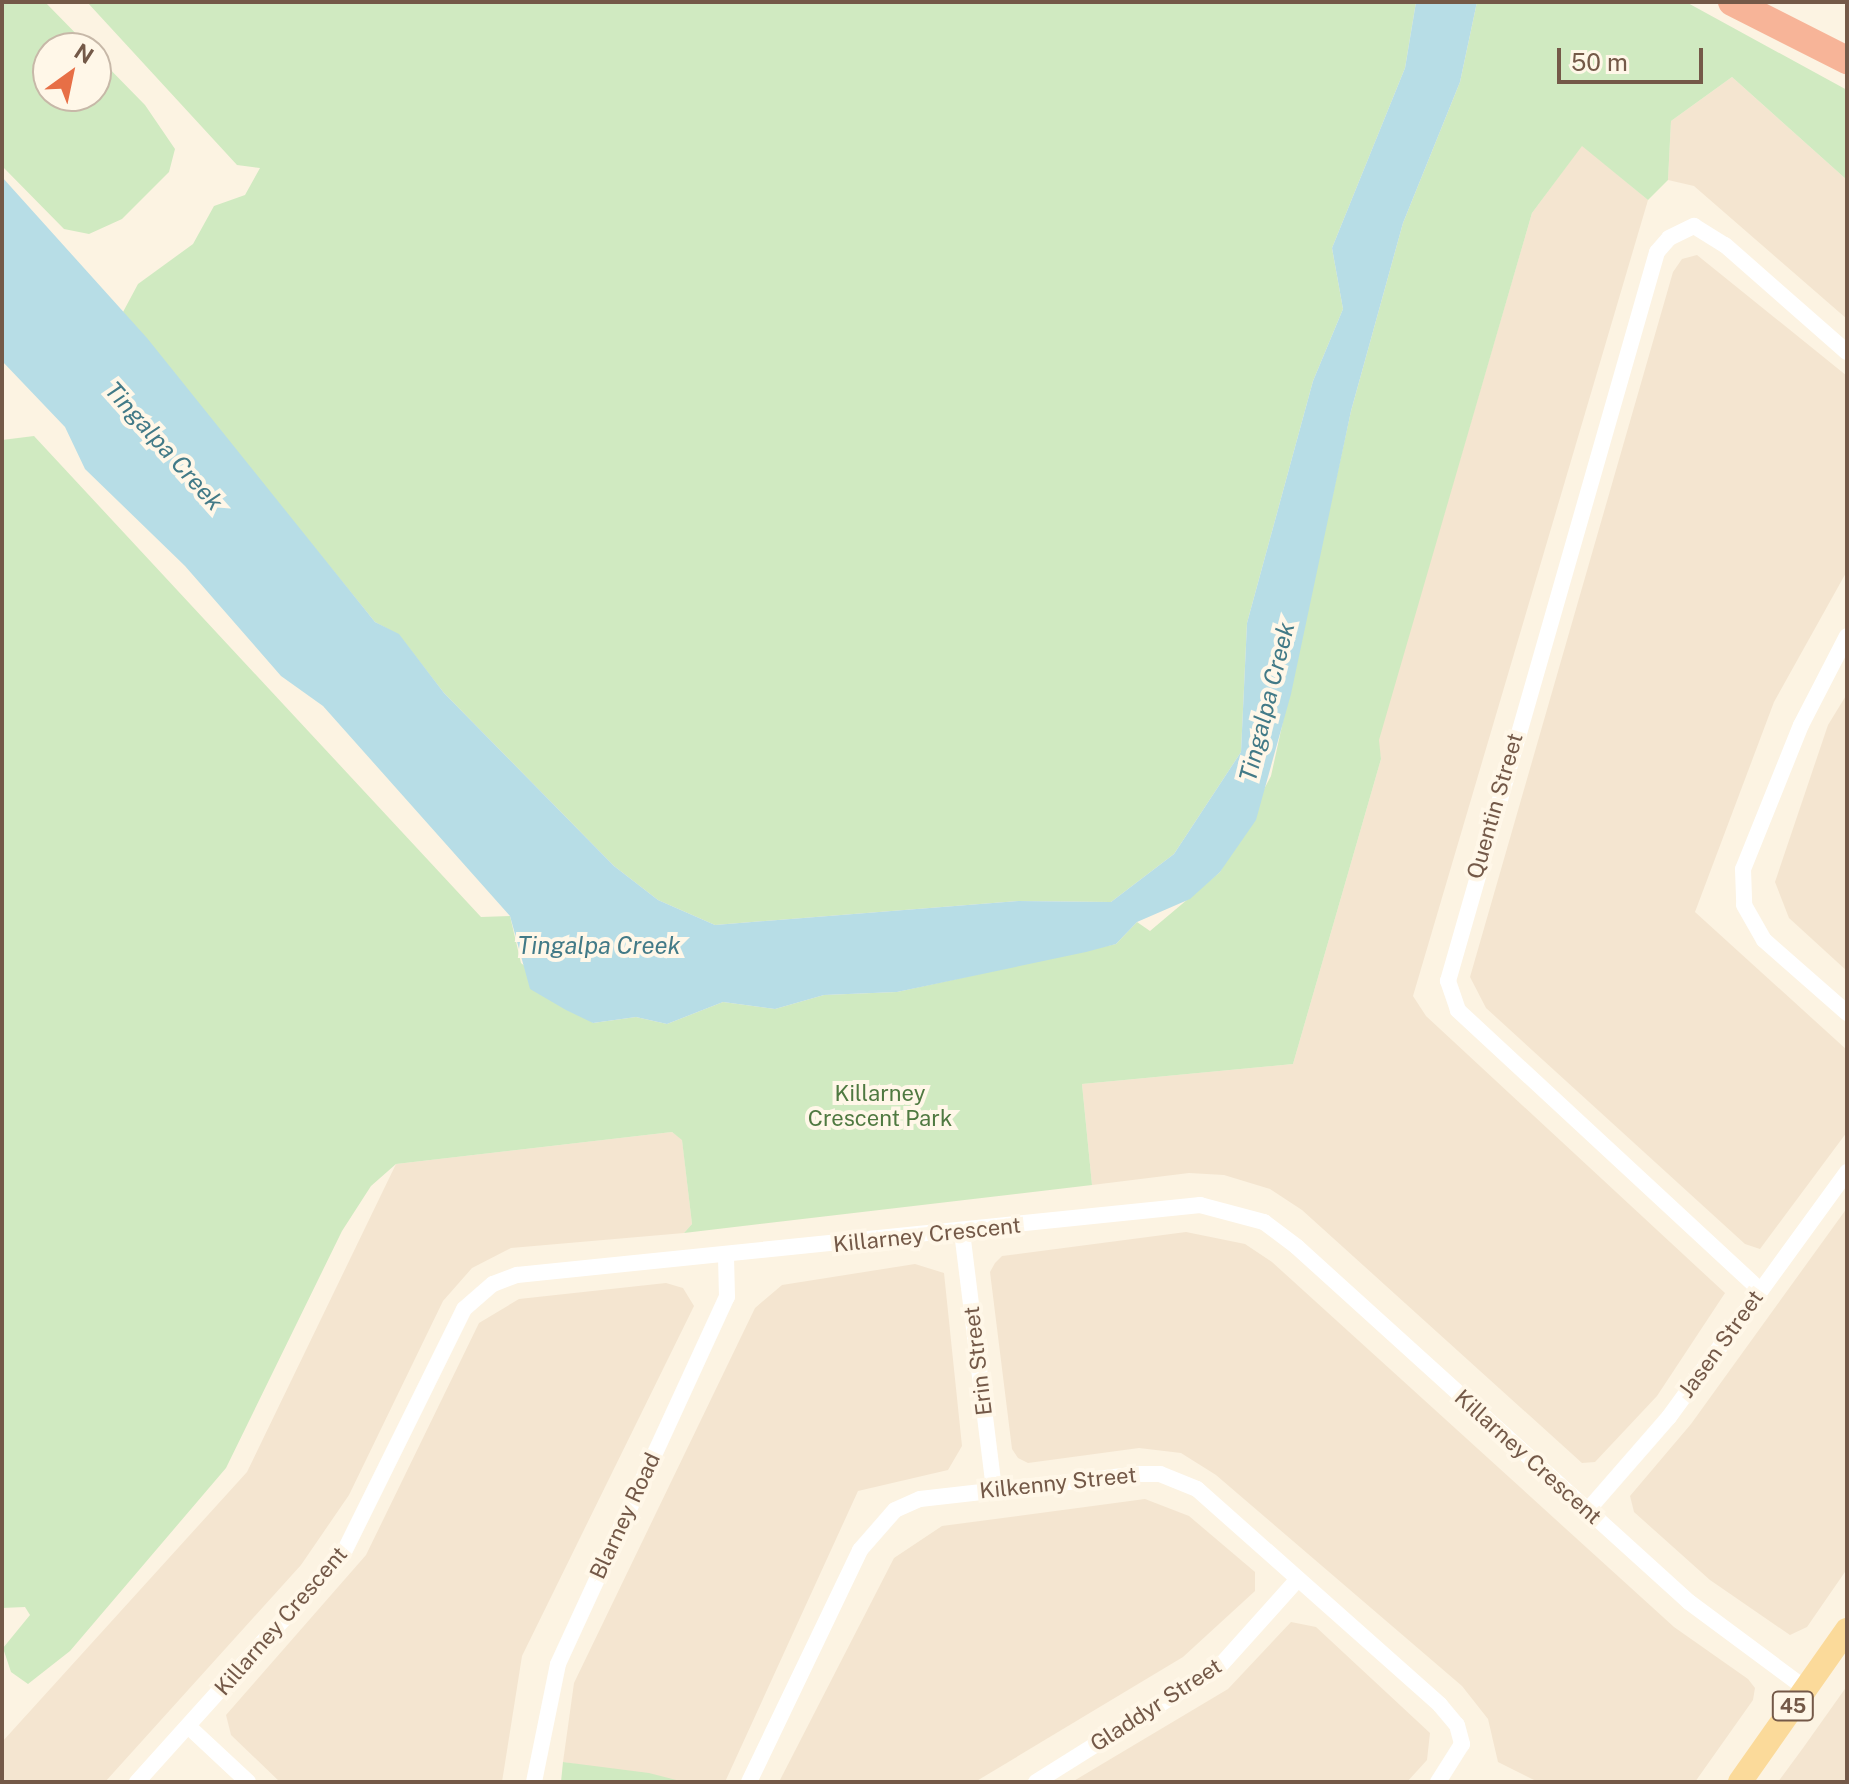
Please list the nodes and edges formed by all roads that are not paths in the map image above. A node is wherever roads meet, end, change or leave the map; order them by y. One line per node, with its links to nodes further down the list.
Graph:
1 (1732, 2): 2 (highway)
2 (1847, 60)
3 (1847, 352): 9 (street, Quentin Street)
4 (1847, 636): 5 (street)
5 (1847, 1013)
6 (1847, 1172): 9 (street, Jasen Street)
7 (962, 1232): 8 (street, Killarney Crescent); 10 (street, Erin Street); 11 (street, Killarney Crescent)
8 (726, 1256): 15 (street, Killarney Crescent); 18 (street, Blarney Road)
9 (1760, 1290): 11 (street, Jasen Street)
10 (994, 1490): 12 (street, Kilkenny Street); 19 (street, Kilkenny Street)
11 (1587, 1511): 14 (street, Killarney Crescent)
12 (1298, 1579): 20 (street, Gladdyr Street); 21 (street, Kilkenny Street)
13 (1847, 1630): 14 (main road, 45)
14 (1805, 1688): 22 (main road, 45)
15 (188, 1726): 16 (street, Killarney Crescent); 17 (street)
16 (137, 1782)
17 (248, 1782)
18 (534, 1782)
19 (749, 1782)
20 (1036, 1782)
21 (1438, 1782)
22 (1740, 1782)

